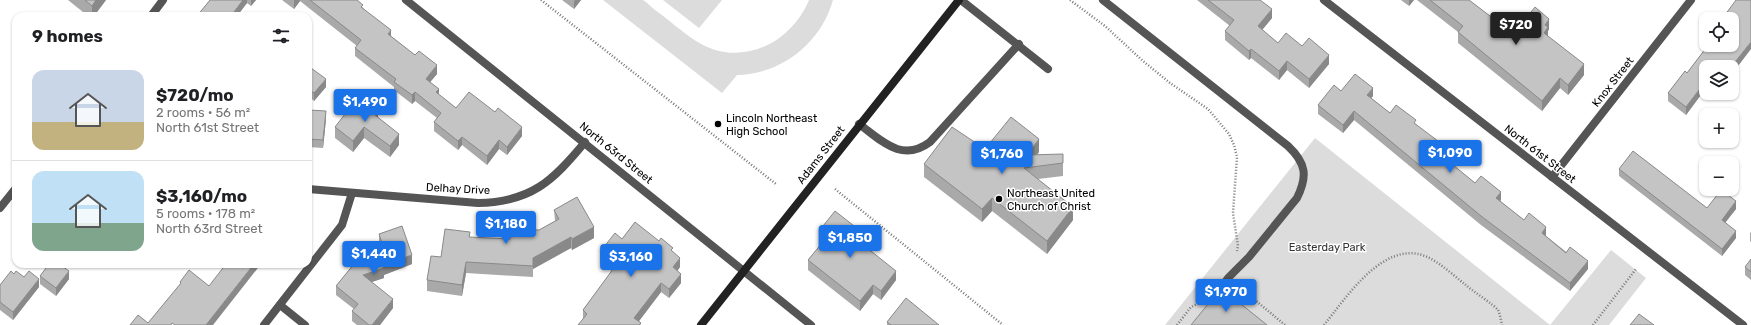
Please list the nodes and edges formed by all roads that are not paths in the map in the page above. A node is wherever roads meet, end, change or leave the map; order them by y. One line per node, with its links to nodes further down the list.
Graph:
1 (163, 0): 7 (street)
2 (406, 0): 11 (street, North 63rd Street)
3 (960, 0): 8 (street); 10 (main road, Adams Street)
4 (1103, 0): 20 (street)
5 (1324, 0): 12 (street, North 61st Street)
6 (1691, 0): 12 (street, Knox Street)
7 (154, 12)
8 (1018, 44): 9 (street); 10 (street)
9 (1048, 68)
10 (859, 124): 19 (main road, Adams Street)
11 (585, 142): 15 (street, Delhay Drive); 19 (street, North 63rd Street)
12 (1552, 177): 26 (street, North 61st Street)
13 (312, 189): 15 (street, Delhay Drive)
14 (12, 193): 16 (street)
15 (352, 193): 17 (street)
16 (0, 208)
17 (312, 264)
18 (309, 268): 21 (street)
19 (744, 270): 24 (main road, Adams Street); 25 (street, North 63rd Street)
20 (1204, 304)
21 (280, 305): 22 (street); 23 (street)
22 (264, 325)
23 (305, 325)
24 (701, 325)
25 (811, 325)
26 (1743, 325)

